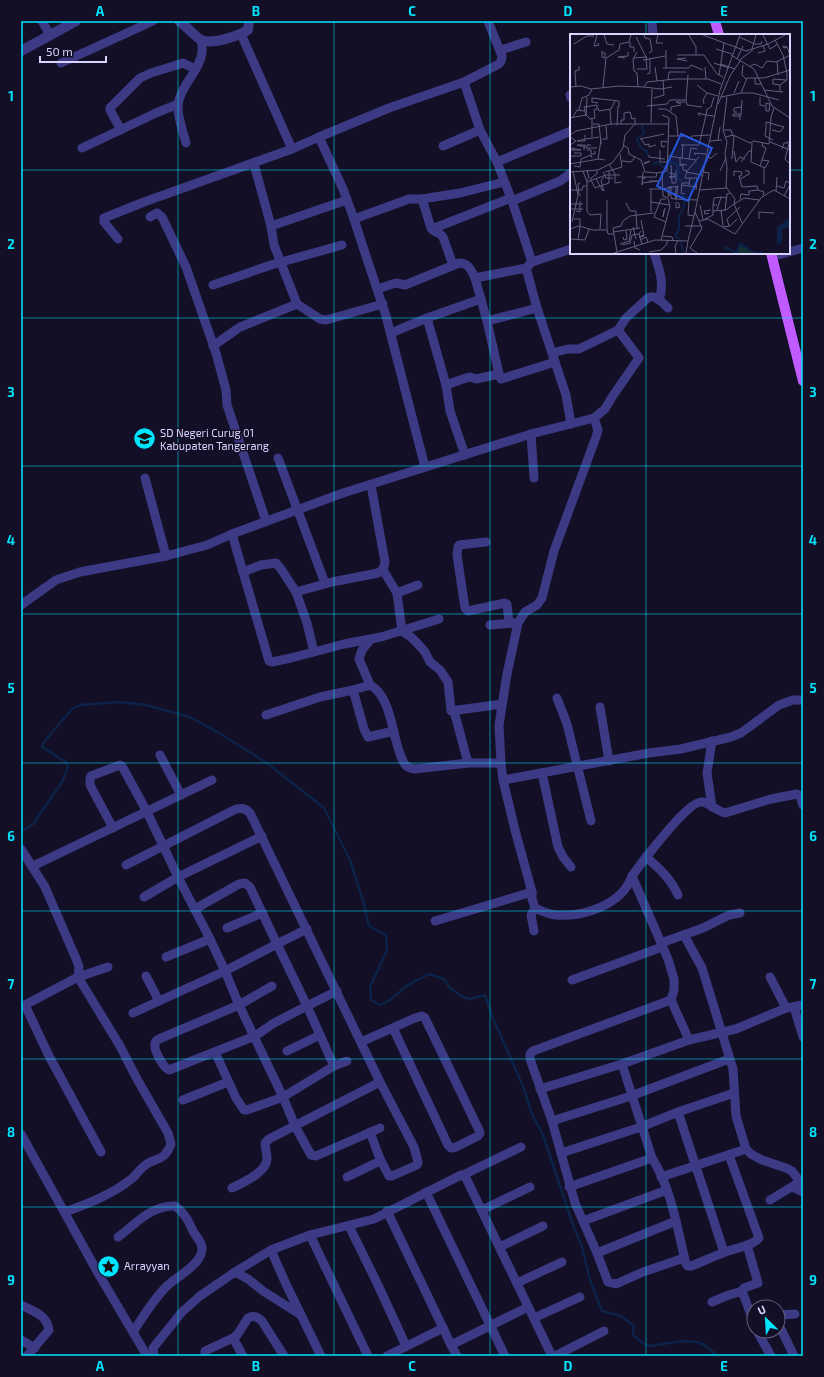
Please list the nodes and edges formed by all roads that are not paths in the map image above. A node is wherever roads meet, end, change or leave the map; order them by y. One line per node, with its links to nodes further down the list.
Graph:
1 (42, 21): 12 (street)
2 (76, 21): 12 (street)
3 (154, 21): 17 (street)
4 (179, 21): 13 (street)
5 (249, 21): 9 (street)
6 (488, 21): 15 (street)
7 (715, 21): 11 (main road)
8 (652, 22): 10 (street)
9 (241, 34): 13 (street); 28 (street)
10 (653, 34)
11 (719, 34)
12 (50, 35): 16 (street)
13 (202, 40): 18 (street)
14 (526, 42): 15 (street)
15 (500, 50): 19 (street)
16 (21, 51)
17 (61, 63)
18 (195, 69): 20 (street); 21 (street)
19 (464, 82): 22 (street); 24 (street)
20 (178, 104): 21 (street); 25 (street)
21 (121, 130): 27 (street)
22 (480, 130): 26 (street); 29 (street)
23 (570, 131): 29 (street)
24 (319, 137): 28 (street); 35 (street)
25 (186, 143)
26 (443, 146)
27 (82, 148)
28 (292, 150): 30 (street)
29 (497, 162): 32 (street)
30 (254, 164): 38 (street); 40 (street)
31 (570, 175): 34 (street)
32 (504, 182): 33 (street); 34 (street)
33 (422, 199): 37 (street); 39 (street)
34 (511, 199): 39 (street); 49 (street)
35 (347, 200): 37 (street); 38 (street)
36 (150, 217): 63 (street)
37 (354, 219): 52 (street)
38 (271, 226): 47 (street)
39 (432, 229): 48 (street)
40 (118, 239)
41 (342, 245): 47 (street)
42 (803, 248): 44 (street)
43 (570, 249): 49 (street)
44 (790, 252)
45 (654, 254): 54 (street)
46 (772, 255): 67 (main road)
47 (282, 262): 51 (street); 55 (street)
48 (453, 265): 50 (street); 52 (street)
49 (529, 265): 50 (street); 57 (street)
50 (475, 278): 53 (street)
51 (213, 284)
52 (377, 289): 56 (street)
53 (481, 299): 59 (street); 60 (street)
54 (659, 300): 58 (street); 61 (street)
55 (297, 304): 56 (street); 63 (street)
56 (383, 304): 62 (street)
57 (537, 308): 60 (street); 64 (street)
58 (668, 308)
59 (427, 318): 62 (street); 68 (street)
60 (487, 321): 66 (street)
61 (618, 330): 64 (street); 69 (street)
62 (391, 333): 74 (street)
63 (213, 346): 79 (street)
64 (552, 353): 65 (street)
65 (555, 362): 66 (street); 70 (street)
66 (499, 374): 68 (street)
67 (803, 381)
68 (446, 385): 72 (street)
69 (594, 418): 70 (street); 91 (street)
70 (571, 424): 71 (street)
71 (530, 434): 72 (street); 76 (street)
72 (464, 455): 74 (street)
73 (278, 458): 78 (street)
74 (424, 467): 77 (street)
75 (145, 478): 82 (street)
76 (534, 478)
77 (371, 485): 78 (street); 83 (street)
78 (297, 510): 79 (street); 85 (street)
79 (266, 521): 80 (street)
80 (232, 534): 82 (street); 84 (street)
81 (486, 542): 91 (street)
82 (166, 556): 89 (street)
83 (383, 570): 85 (street); 88 (street)
84 (243, 572): 87 (street); 95 (street)
85 (325, 583): 87 (street)
86 (418, 585): 88 (street)
87 (296, 592): 95 (street)
88 (397, 593): 93 (street)
89 (21, 605)
90 (439, 619): 93 (street)
91 (513, 623): 92 (street); 100 (street)
92 (490, 625)
93 (402, 632): 94 (street); 102 (street)
94 (371, 639): 95 (street); 96 (street)
95 (314, 652)
96 (370, 685): 97 (street); 104 (street)
97 (353, 690): 103 (street); 104 (street)
98 (557, 698): 110 (street)
99 (803, 700): 105 (street)
100 (502, 704): 102 (street); 109 (street)
101 (600, 706): 107 (street)
102 (454, 711): 108 (street)
103 (266, 715)
104 (394, 731): 108 (street)
105 (712, 741): 107 (street); 116 (street)
106 (160, 755): 114 (street)
107 (609, 761): 110 (street)
108 (468, 763): 109 (street)
109 (501, 763): 113 (street)
110 (579, 767): 111 (street); 118 (street)
111 (542, 773): 113 (street); 126 (street)
112 (212, 780): 114 (street)
113 (503, 780): 129 (street)
114 (181, 795): 117 (street)
115 (803, 805): 116 (street)
116 (712, 807): 123 (street)
117 (147, 812): 119 (street); 119 (street); 121 (street)
118 (591, 821)
119 (113, 828): 125 (street)
120 (262, 836): 121 (street); 128 (street); 138 (street)
121 (163, 846): 124 (street); 128 (street)
122 (21, 849): 125 (street)
123 (646, 857): 127 (street); 130 (street)
124 (126, 865)
125 (33, 866): 149 (street)
126 (571, 867)
127 (632, 876): 132 (street); 143 (street)
128 (178, 878): 131 (street); 133 (street)
129 (532, 892): 132 (street); 136 (street)
130 (678, 895)
131 (144, 897)
132 (535, 908): 139 (street)
133 (195, 909): 134 (street); 141 (street)
134 (262, 913): 137 (street); 142 (street)
135 (740, 913): 140 (street)
136 (435, 921)
137 (227, 928)
138 (307, 929): 142 (street); 152 (street)
139 (534, 931)
140 (684, 934): 143 (street); 162 (street)
141 (210, 939): 144 (street); 146 (street)
142 (277, 944): 146 (street); 158 (street)
143 (661, 945): 150 (street); 153 (street)
144 (166, 957)
145 (108, 967): 149 (street)
146 (225, 972): 154 (street); 155 (street)
147 (146, 976): 154 (street)
148 (770, 976): 159 (street)
149 (78, 977): 157 (street); 209 (street)
150 (572, 980)
151 (272, 986): 155 (street)
152 (337, 991): 158 (street); 167 (street)
153 (671, 1000): 166 (street); 176 (street)
154 (159, 1001): 160 (street)
155 (239, 1005): 164 (street); 169 (street)
156 (803, 1005): 159 (street)
157 (23, 1006): 190 (street)
158 (307, 1006): 163 (street); 164 (street)
159 (790, 1008): 162 (street); 165 (street)
160 (133, 1013)
161 (393, 1028): 161 (street); 167 (street)
162 (722, 1033): 166 (street); 170 (street)
163 (320, 1035): 168 (street); 173 (street)
164 (255, 1036): 169 (street); 179 (street)
165 (803, 1037)
166 (689, 1040): 172 (street)
167 (361, 1042): 175 (street)
168 (287, 1051)
169 (214, 1052): 174 (street)
170 (729, 1059): 177 (street); 178 (street)
171 (347, 1061): 173 (street)
172 (622, 1064): 176 (street); 178 (street)
173 (334, 1066): 179 (street)
174 (228, 1082): 179 (street); 180 (street)
175 (380, 1082): 183 (street); 194 (street)
176 (540, 1089): 182 (street)
177 (734, 1093): 181 (street); 189 (street)
178 (631, 1096): 182 (street); 184 (street)
179 (283, 1097): 183 (street)
180 (183, 1100)
181 (678, 1112): 184 (street); 195 (street)
182 (552, 1121): 191 (street)
183 (295, 1126): 186 (street); 202 (street)
184 (641, 1127): 191 (street); 193 (street)
185 (380, 1128): 186 (street)
186 (370, 1132): 194 (street)
187 (21, 1134): 209 (street)
188 (521, 1148): 196 (street)
189 (746, 1149): 192 (street); 199 (street)
190 (101, 1152)
191 (561, 1153): 201 (street)
192 (729, 1155): 195 (street); 216 (street)
193 (652, 1158): 198 (street); 201 (street)
194 (380, 1159): 197 (street)
195 (697, 1166): 198 (street); 219 (street)
196 (463, 1175): 204 (street); 207 (street)
197 (347, 1177)
198 (661, 1177): 203 (street)
199 (798, 1183): 205 (street); 206 (street)
200 (530, 1187): 207 (street)
201 (569, 1187): 210 (street)
202 (232, 1188)
203 (667, 1190): 210 (street); 211 (street)
204 (426, 1192): 208 (street); 235 (street)
205 (803, 1192)
206 (770, 1200)
207 (482, 1210): 217 (street)
208 (387, 1211): 212 (street); 236 (street)
209 (65, 1212): 238 (street)
210 (583, 1221): 220 (street)
211 (676, 1221): 220 (street); 221 (street)
212 (349, 1226): 214 (street); 244 (street)
213 (543, 1226): 217 (street)
214 (310, 1235): 218 (street); 253 (street)
215 (118, 1237): 238 (street)
216 (747, 1245): 219 (street); 225 (street)
217 (500, 1247): 224 (street)
218 (271, 1250): 223 (street); 233 (street)
219 (724, 1252): 221 (street)
220 (597, 1253): 221 (street)
221 (684, 1258)
222 (562, 1262): 224 (street)
223 (235, 1272): 233 (street); 248 (street)
224 (517, 1283): 230 (street)
225 (742, 1291): 227 (street); 228 (street)
226 (580, 1297): 234 (street)
227 (746, 1301)
228 (712, 1302)
229 (21, 1305): 245 (street)
230 (528, 1307): 234 (street); 235 (street)
231 (795, 1314): 232 (street)
232 (786, 1315)
233 (302, 1316): 252 (street)
234 (534, 1318): 257 (street)
235 (490, 1326): 243 (street); 256 (street)
236 (443, 1328): 243 (street); 244 (street)
237 (604, 1331): 258 (street)
238 (133, 1332): 247 (street)
239 (233, 1338): 249 (street); 250 (street); 251 (street)
240 (761, 1339): 259 (street)
241 (786, 1339): 260 (street)
242 (21, 1340): 245 (street)
243 (451, 1345): 255 (street)
244 (406, 1346): 254 (street)
245 (35, 1348): 246 (street)
246 (27, 1356)
247 (147, 1356)
248 (154, 1356)
249 (205, 1356)
250 (243, 1356)
251 (284, 1356)
252 (321, 1356)
253 (368, 1356)
254 (387, 1356)
255 (457, 1356)
256 (505, 1356)
257 (552, 1356)
258 (555, 1356)
259 (771, 1356)
260 (794, 1356)

